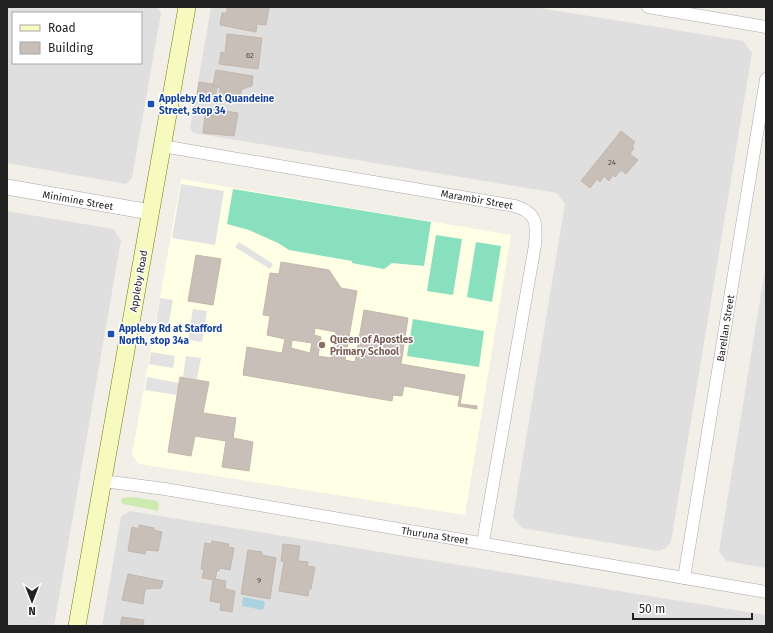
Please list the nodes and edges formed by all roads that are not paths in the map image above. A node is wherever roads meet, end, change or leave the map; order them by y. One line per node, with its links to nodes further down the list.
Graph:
1 (187, 7): 5 (main road, Appleby Road)
2 (648, 7): 3 (street)
3 (766, 27)
4 (766, 79): 10 (street, Barellan Street)
5 (162, 146): 7 (main road, Appleby Road); 9 (street, Marambir Street)
6 (7, 187): 7 (street, Minimine Street)
7 (150, 212): 8 (main road, Appleby Road)
8 (103, 481): 9 (street, Thuruna Street); 12 (main road, Appleby Road)
9 (483, 542): 10 (street, Thuruna Street)
10 (684, 578): 11 (street, Thuruna Street)
11 (766, 592)
12 (78, 626)

